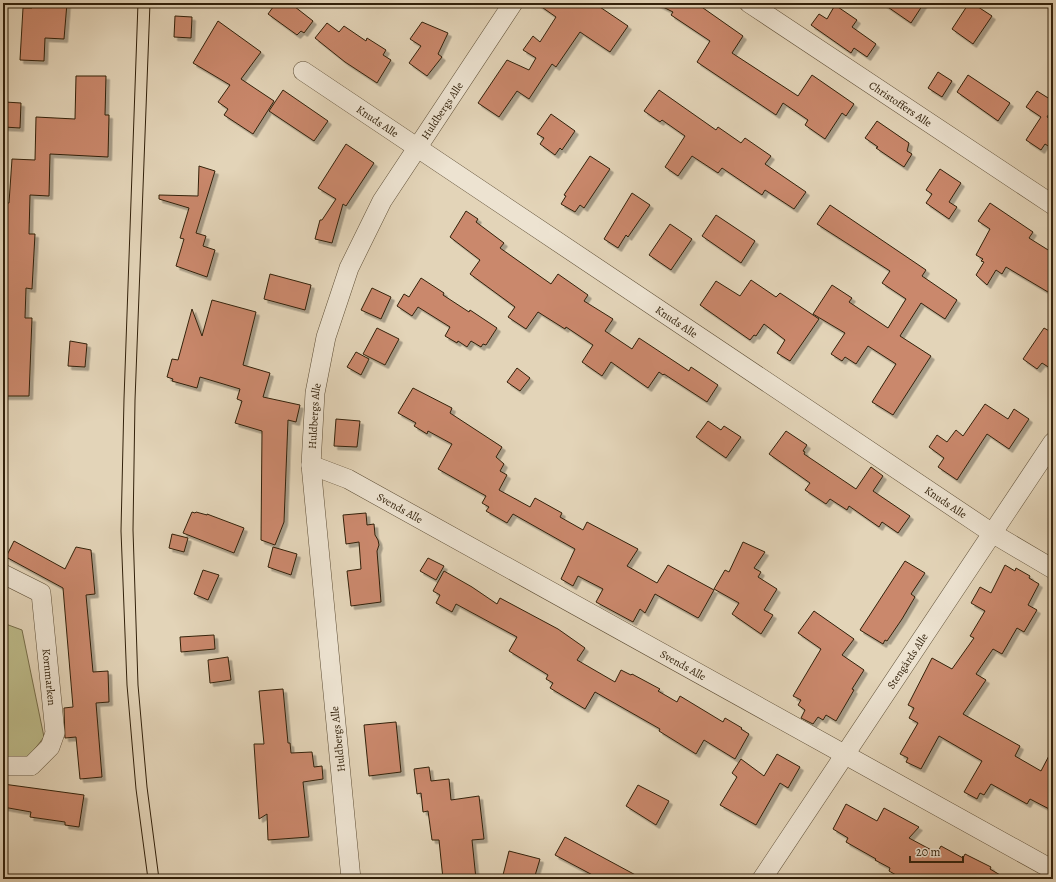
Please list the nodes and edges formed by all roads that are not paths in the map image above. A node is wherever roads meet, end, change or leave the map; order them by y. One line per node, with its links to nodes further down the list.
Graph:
1 (513, 3): 4 (street, Huldbergs Alle)
2 (749, 3): 5 (street, Christoffers Alle)
3 (303, 71): 4 (street, Knuds Alle)
4 (417, 147): 7 (street, Huldbergs Alle); 8 (street, Knuds Alle)
5 (1053, 205)
6 (1053, 442): 8 (street, Stengårds Alle)
7 (311, 465): 11 (street, Svends Alle); 14 (street, Huldbergs Alle)
8 (992, 533): 9 (street, Knuds Alle); 11 (street, Stengårds Alle)
9 (1053, 569)
10 (3, 574): 12 (street, Kornmarken)
11 (845, 754): 13 (street, Svends Alle); 15 (street, Stengårds Alle)
12 (3, 766)
13 (1053, 870)
14 (351, 879)
15 (762, 879)

